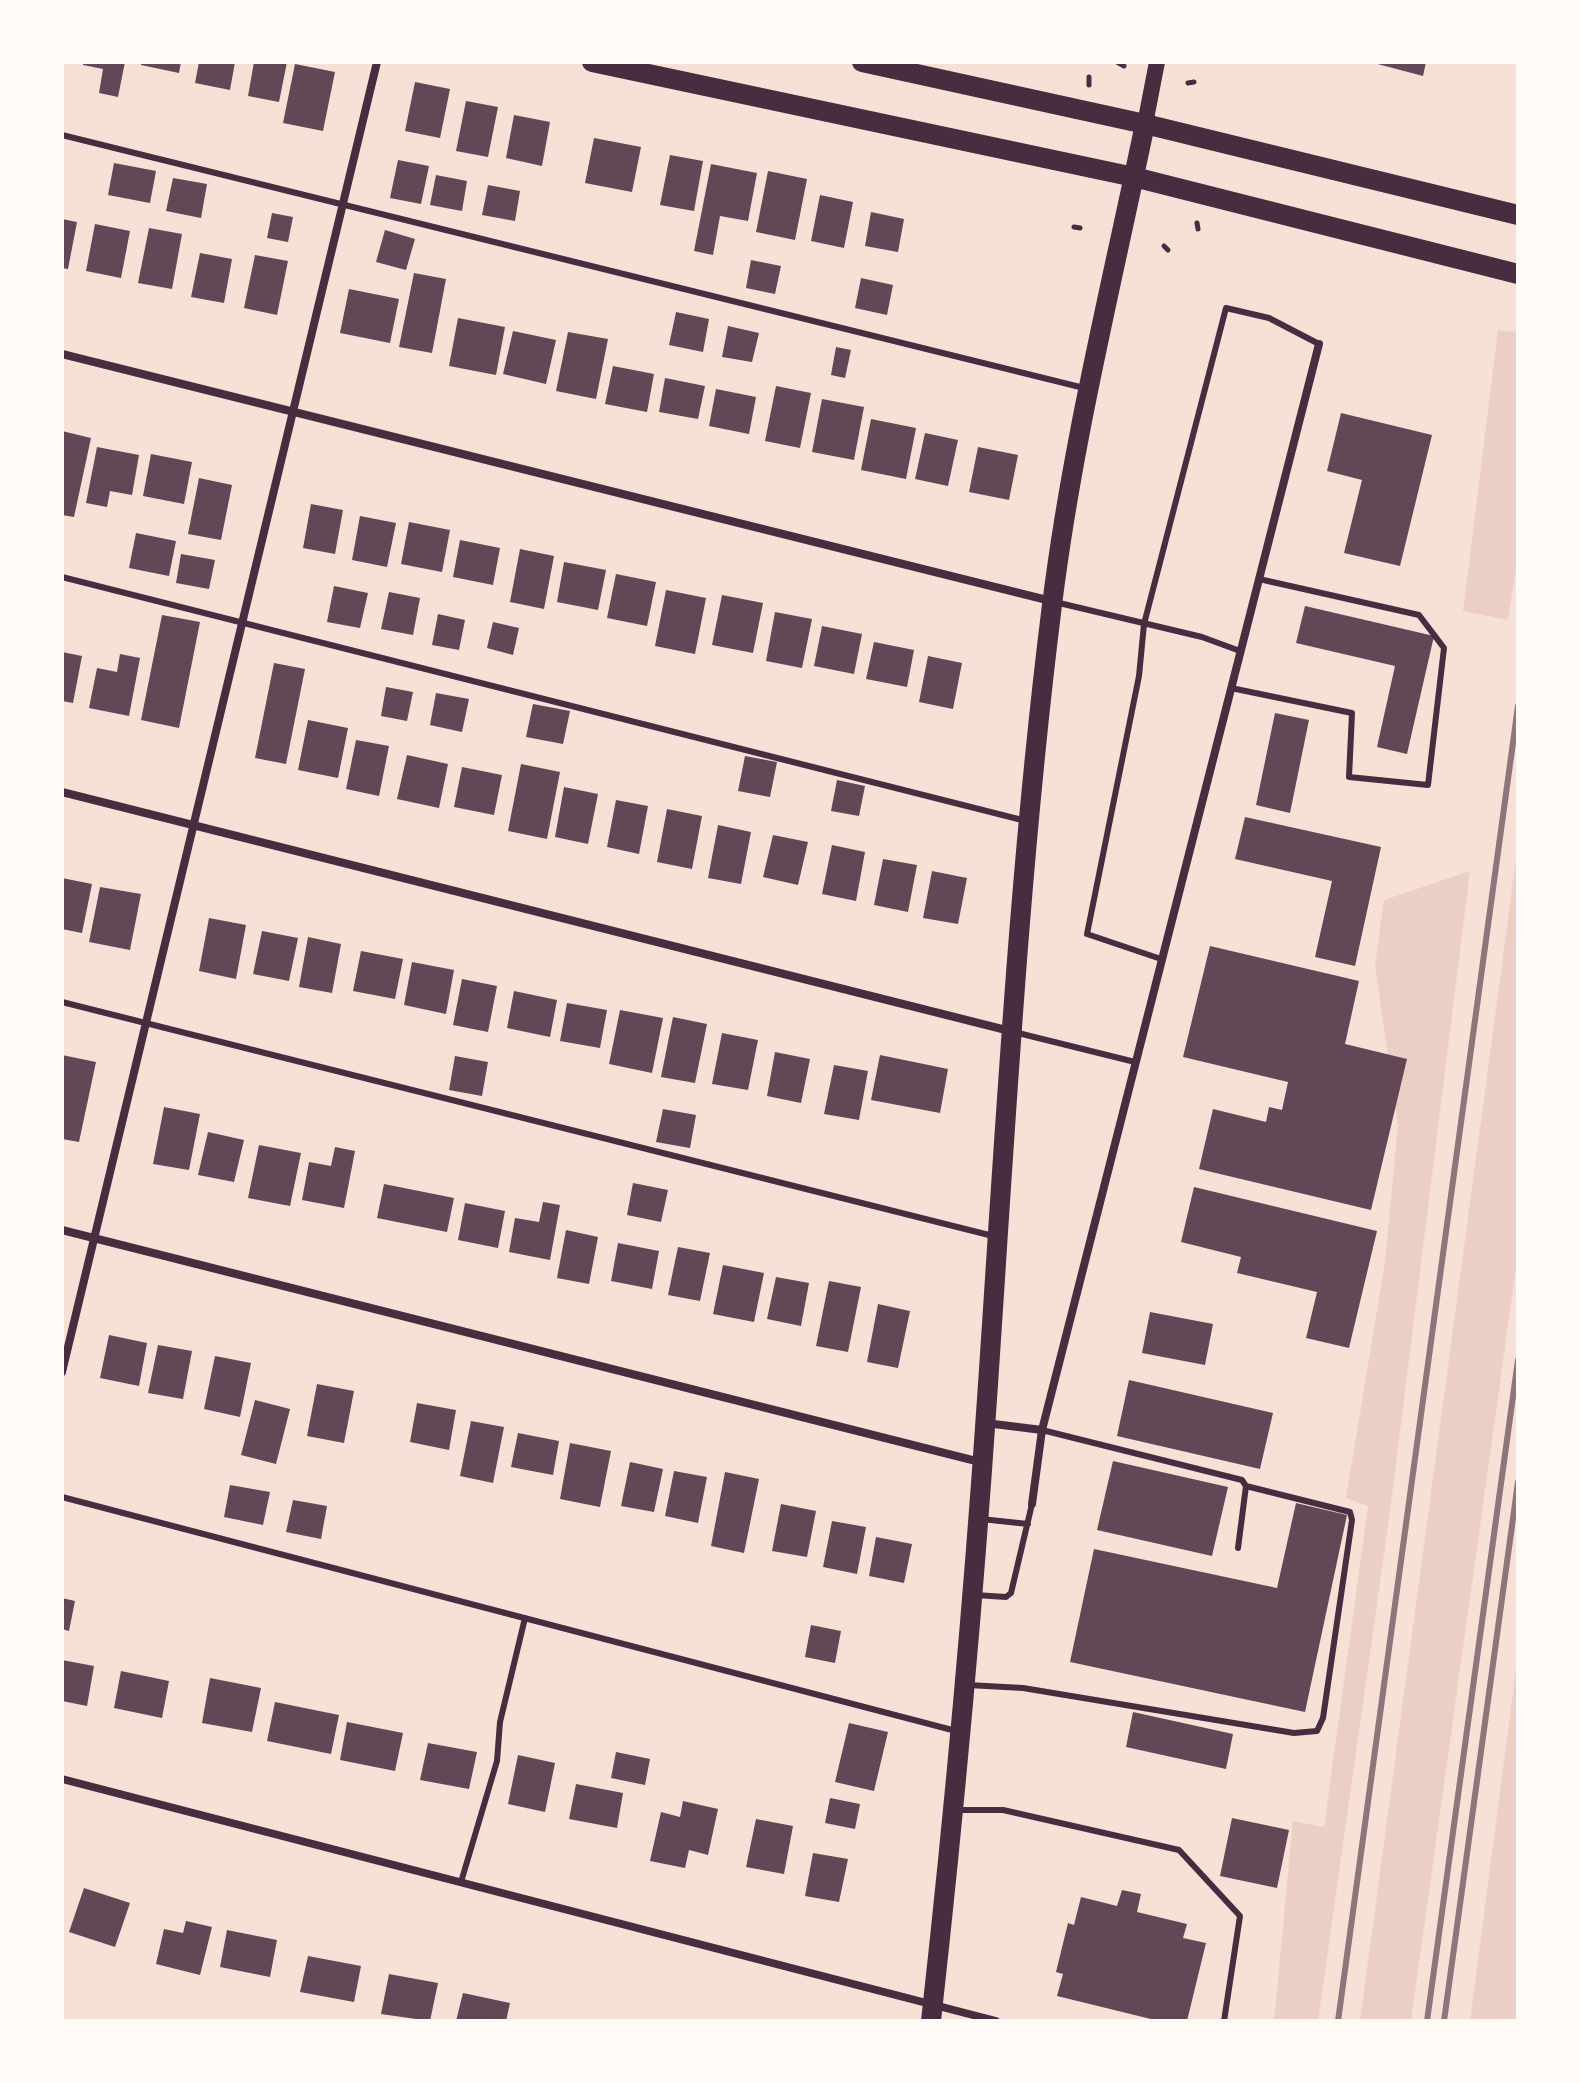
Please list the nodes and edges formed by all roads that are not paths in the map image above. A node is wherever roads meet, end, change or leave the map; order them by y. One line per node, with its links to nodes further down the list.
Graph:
1 (377, 62): 8 (street)
2 (592, 62): 7 (main road)
3 (862, 62): 5 (main road)
4 (1157, 62): 5 (main road)
5 (1145, 124): 7 (main road); 9 (main road)
6 (62, 135): 8 (lane)
7 (1134, 177): 10 (main road); 13 (main road)
8 (344, 206): 13 (lane); 14 (street)
9 (1518, 215)
10 (1518, 274)
11 (1319, 344): 16 (street); 19 (lane)
12 (62, 354): 14 (street)
13 (1090, 390): 17 (main road)
14 (294, 412): 17 (street); 18 (street)
15 (62, 577): 18 (lane)
16 (1259, 579): 20 (street); 21 (lane)
17 (1052, 601): 19 (lane); 23 (main road)
18 (243, 623): 23 (lane); 24 (street)
19 (1144, 624): 20 (lane); 25 (lane)
20 (1240, 651): 21 (street)
21 (1231, 688): 25 (street)
22 (62, 792): 24 (street)
23 (1030, 822): 28 (main road)
24 (194, 825): 27 (street); 28 (street)
25 (1161, 959): 29 (street)
26 (62, 1002): 27 (lane)
27 (146, 1023): 31 (lane); 32 (street)
28 (1010, 1031): 29 (lane); 31 (main road)
29 (1135, 1062): 35 (street)
30 (62, 1230): 32 (street)
31 (997, 1237): 34 (main road)
32 (94, 1239): 33 (street); 36 (street)
33 (62, 1372)
34 (985, 1423): 35 (street); 36 (main road)
35 (1042, 1430): 37 (lane); 39 (street)
36 (982, 1462): 40 (main road)
37 (1246, 1486): 42 (lane); 45 (lane)
38 (62, 1497): 44 (lane)
39 (1032, 1504): 41 (lane)
40 (978, 1519): 41 (lane); 43 (main road)
41 (1028, 1524): 43 (lane)
42 (1238, 1548)
43 (972, 1594): 45 (main road)
44 (525, 1618): 46 (lane); 49 (lane)
45 (965, 1685): 46 (main road)
46 (961, 1732): 48 (main road)
47 (62, 1779): 49 (street)
48 (955, 1810): 50 (main road); 52 (lane)
49 (461, 1882): 50 (street)
50 (932, 2013): 51 (street)
51 (996, 2021)
52 (1224, 2021)

